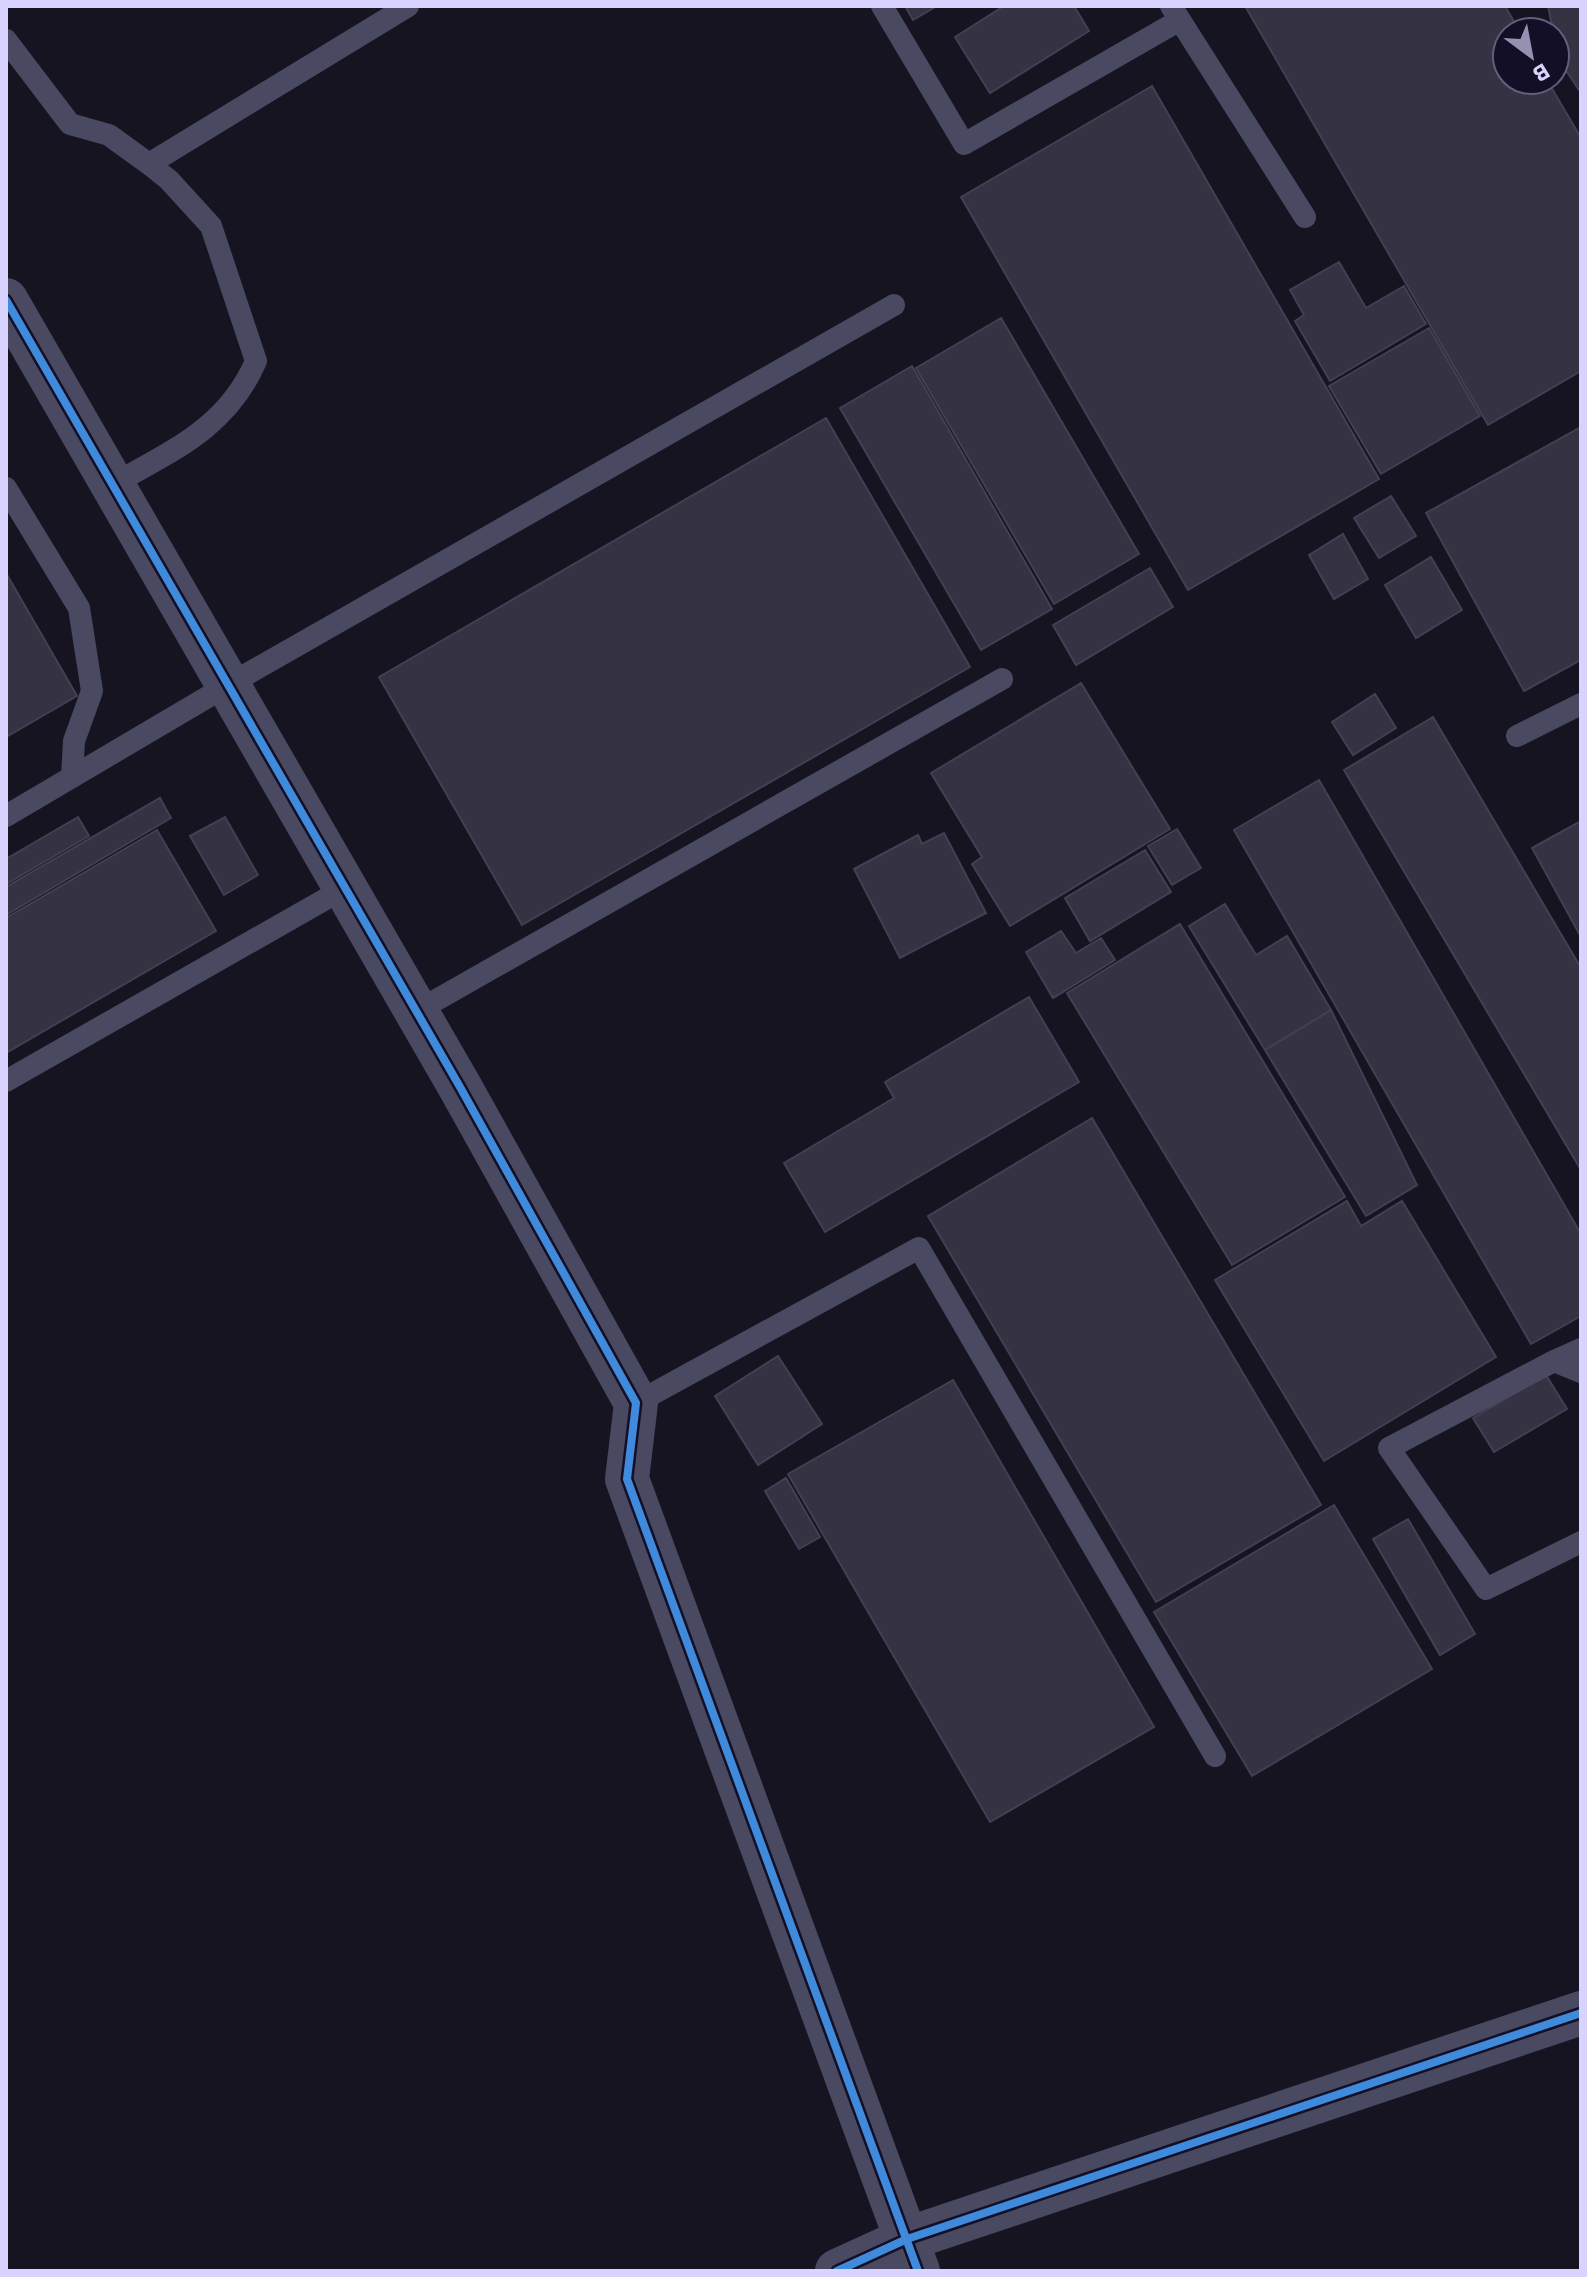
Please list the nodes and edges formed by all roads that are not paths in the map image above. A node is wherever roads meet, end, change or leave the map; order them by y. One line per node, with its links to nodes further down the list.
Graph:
1 (408, 6): 5 (lane)
2 (882, 6): 3 (lane)
3 (1175, 13): 6 (lane)
4 (6, 40): 5 (lane)
5 (149, 164): 9 (lane)
6 (1305, 217)
7 (6, 300): 9 (street)
8 (894, 305): 12 (lane)
9 (112, 485): 12 (street)
10 (6, 488): 15 (lane)
11 (1002, 679): 18 (lane)
12 (228, 685): 15 (lane); 17 (street)
13 (1581, 704): 14 (lane)
14 (1517, 736)
15 (72, 777): 16 (lane)
16 (6, 816)
17 (345, 888): 18 (street); 19 (lane)
18 (417, 1011): 23 (street)
19 (6, 1081)
20 (1581, 1349): 21 (lane)
21 (1554, 1361): 22 (lane); 24 (lane)
22 (1581, 1372)
23 (636, 1403): 25 (lane); 27 (street)
24 (1581, 1542)
25 (1215, 1756)
26 (1581, 2013): 27 (street)
27 (912, 2255): 28 (street)
28 (837, 2271)

